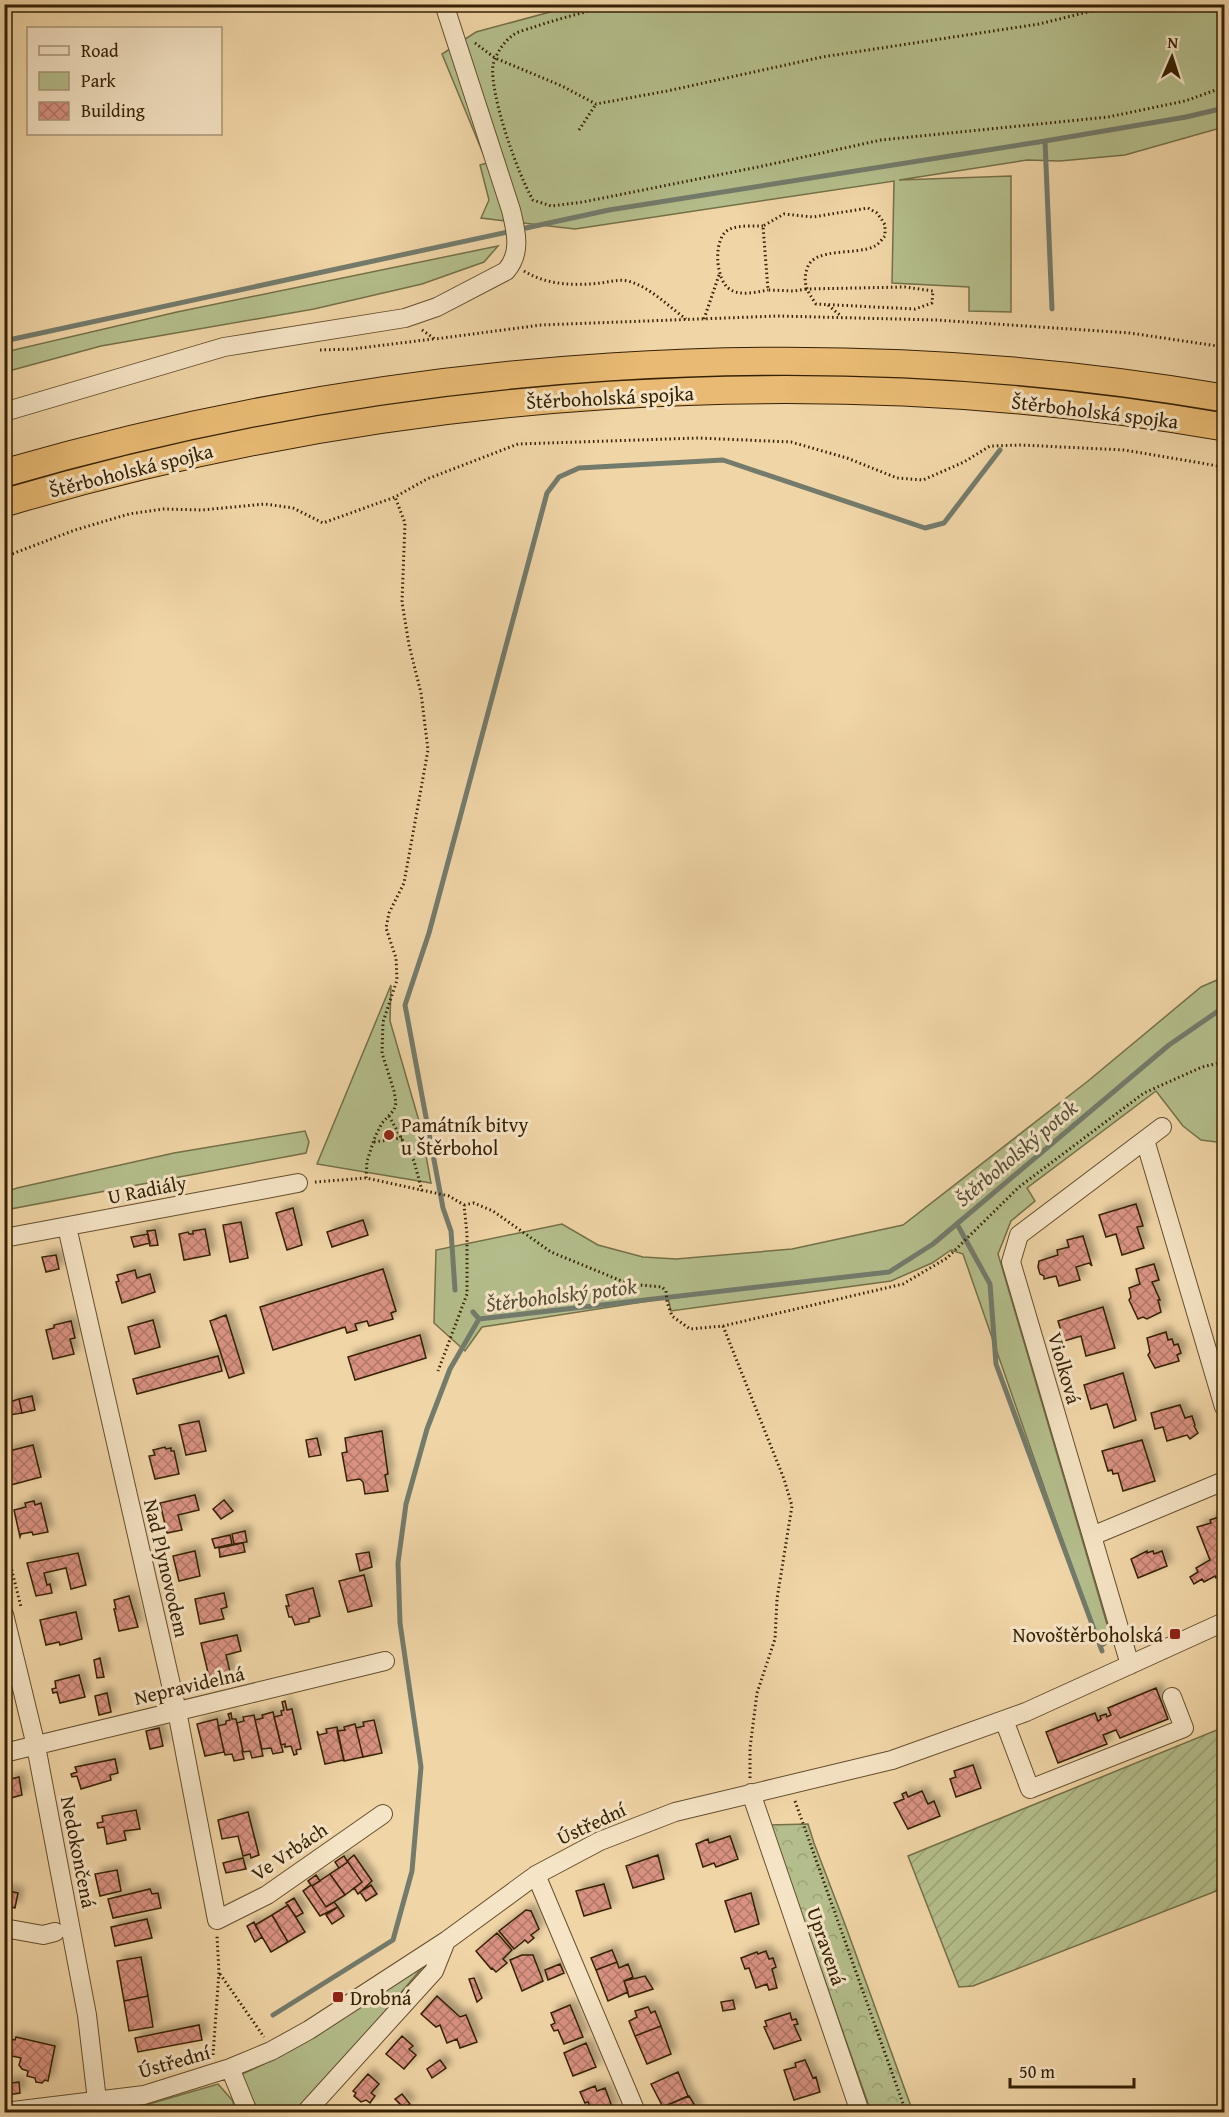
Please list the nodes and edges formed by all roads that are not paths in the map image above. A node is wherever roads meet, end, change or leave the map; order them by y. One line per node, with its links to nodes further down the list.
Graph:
1 (444, 4): 3 (street)
2 (1224, 398): 5 (highway, Štěrboholská spojka)
3 (4, 412)
4 (1224, 427): 6 (highway, Štěrboholská spojka)
5 (4, 473)
6 (4, 503)
7 (1162, 1127): 8 (street, Violková)
8 (1145, 1140): 12 (street); 14 (street, Violková)
9 (298, 1183): 10 (street, U Radiály)
10 (67, 1227): 11 (street, U Radiály); 21 (street, Nad Plynovodem)
11 (4, 1238)
12 (1224, 1407)
13 (1224, 1481): 14 (street)
14 (1092, 1536): 19 (street, Violková)
15 (4, 1614): 17 (street, Nedokončená)
16 (1224, 1622): 19 (street, Ústřední)
17 (9, 1654): 23 (street, Nedokončená)
18 (384, 1661): 21 (street, Nepravidelná)
19 (1130, 1665): 22 (street, Ústřední)
20 (1172, 1697): 22 (street)
21 (177, 1712): 23 (street, Nepravidelná); 28 (street, Nad Plynovodem)
22 (1004, 1719): 25 (street, Ústřední)
23 (36, 1746): 24 (street, Nepravidelná); 33 (street, Nedokončená)
24 (4, 1753)
25 (751, 1793): 27 (street, Ústřední); 38 (street, Upravená)
26 (383, 1814): 28 (street, Ve Vrbách)
27 (536, 1875): 31 (street, Ústřední); 37 (street)
28 (217, 1920)
29 (4, 1928): 30 (street)
30 (55, 1932)
31 (446, 1941): 32 (street, Ústřední); 36 (street)
32 (230, 2068): 33 (street, Ústřední); 35 (street)
33 (97, 2100): 34 (street, Ústřední)
34 (11, 2112)
35 (248, 2112)
36 (306, 2112)
37 (636, 2112)
38 (860, 2112)

